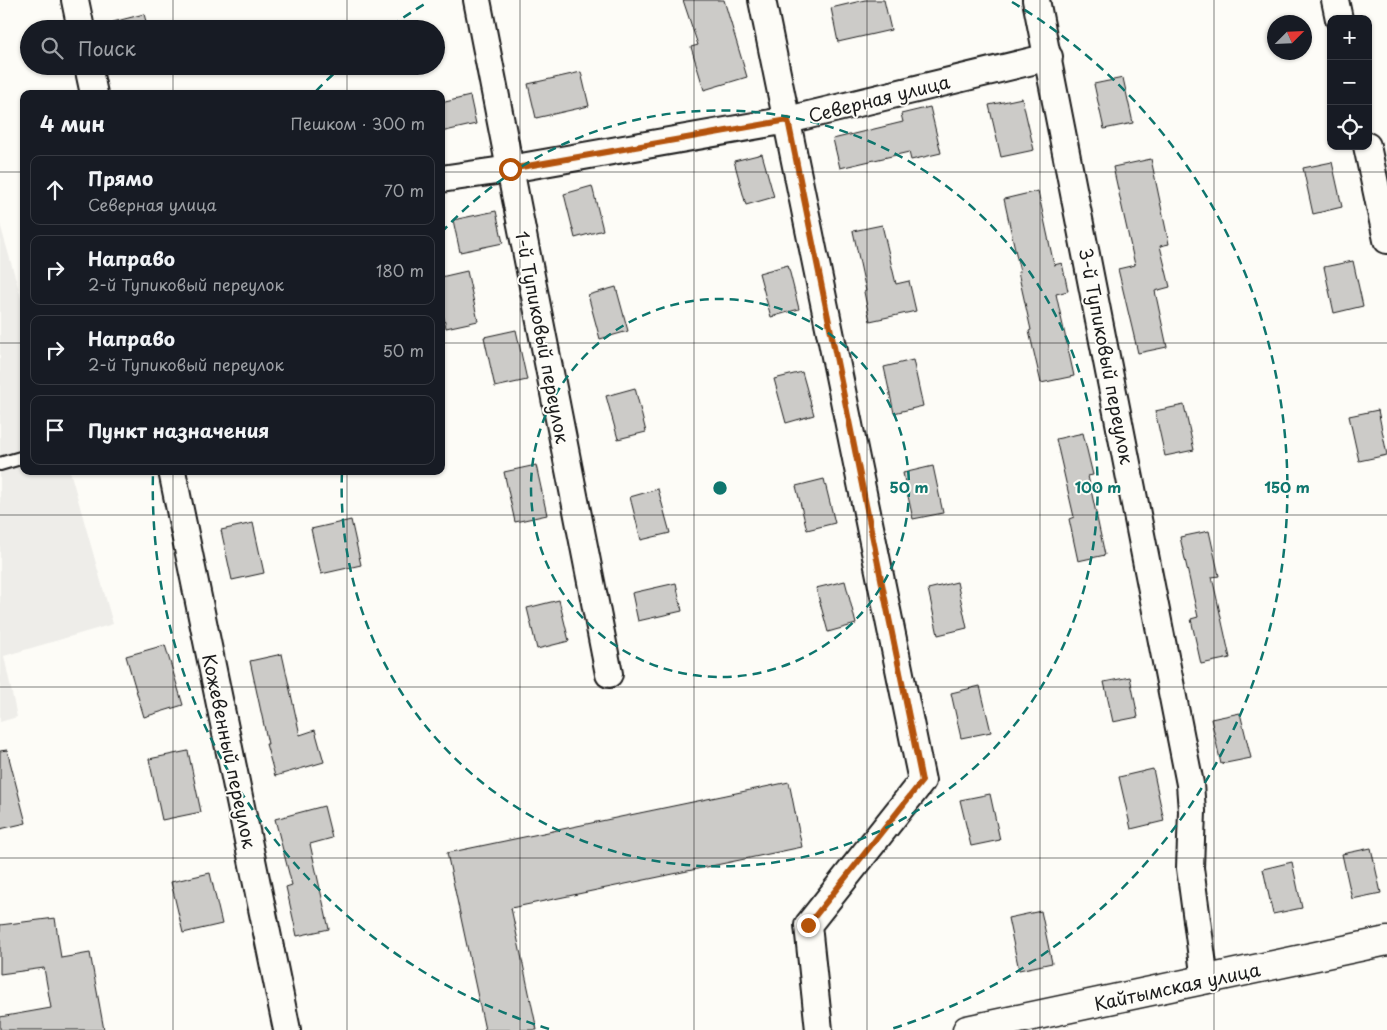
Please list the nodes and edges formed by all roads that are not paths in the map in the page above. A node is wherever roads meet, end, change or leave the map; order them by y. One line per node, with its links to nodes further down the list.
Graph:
1 (75, 0): 7 (street)
2 (477, 0): 13 (street, 1-й Тупиковый переулок)
3 (762, 0): 11 (street)
4 (1036, 0): 8 (street, 3-й Тупиковый переулок)
5 (1335, 0): 6 (street)
6 (1338, 15)
7 (79, 20)
8 (1048, 57): 11 (street, Северная улица); 21 (street, 3-й Тупиковый переулок)
9 (90, 75): 10 (street)
10 (93, 90)
11 (788, 120): 13 (street, Северная улица); 23 (street)
12 (1368, 150): 15 (street)
13 (510, 169): 14 (street, Северная улица); 19 (street, 1-й Тупиковый переулок)
14 (445, 178)
15 (1387, 240)
16 (20, 458): 17 (lane)
17 (0, 464)
18 (173, 475): 22 (street, Кожевенный переулок)
19 (609, 674)
20 (1387, 940): 21 (street, Кайтымская улица)
21 (1205, 980): 24 (street, Кайтымская улица)
22 (287, 1030)
23 (819, 1030)
24 (967, 1030)

